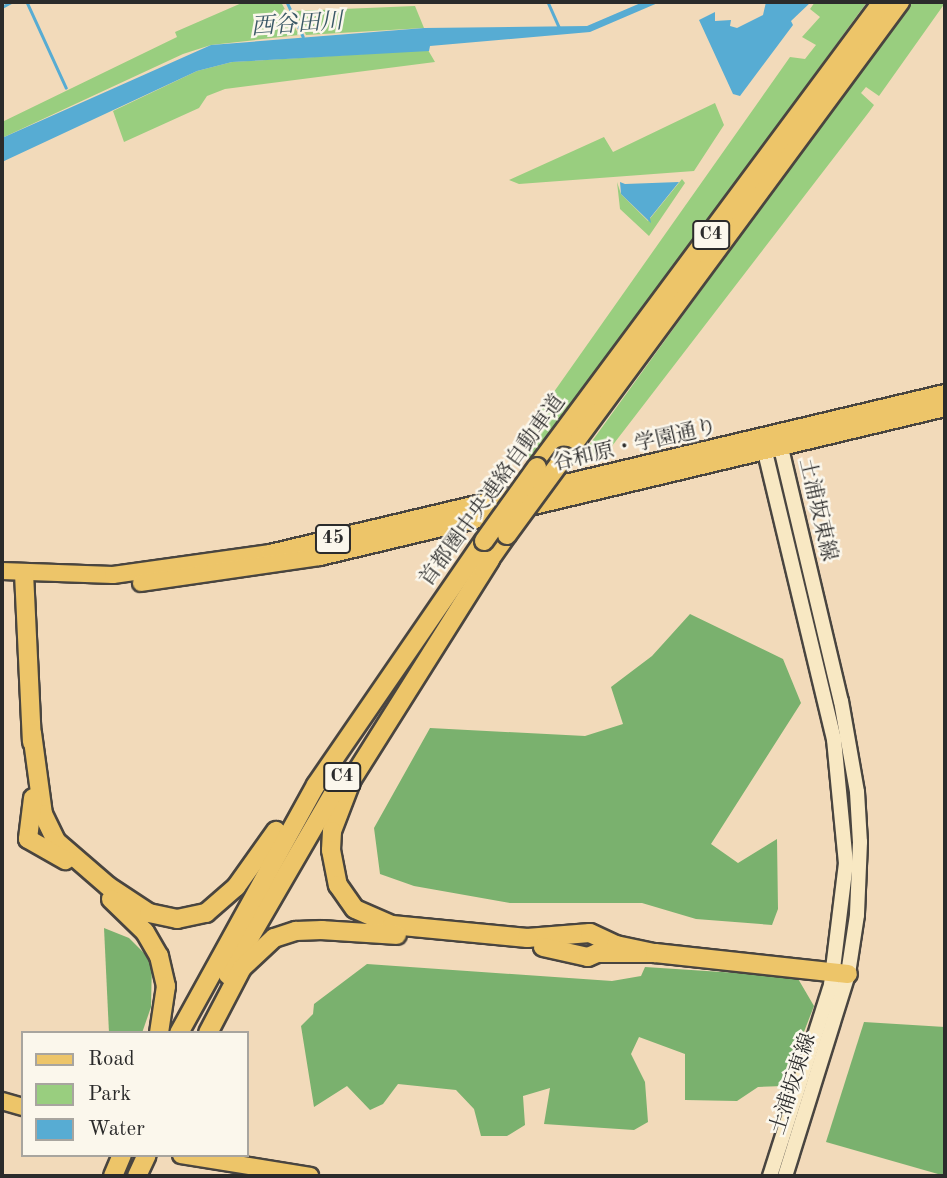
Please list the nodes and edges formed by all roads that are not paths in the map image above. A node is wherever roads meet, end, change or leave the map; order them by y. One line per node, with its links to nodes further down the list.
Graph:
1 (882, 2): 10 (highway, 首都圏中央連絡自動車道 / C4, bridge)
2 (900, 2): 6 (highway, 首都圏中央連絡自動車道 / C4, bridge)
3 (945, 393): 5 (main road, 谷和原・学園通り / 45)
4 (945, 408): 5 (main road, 谷和原・学園通り / 45)
5 (772, 445): 8 (main road, 谷和原・学園通り / 45); 13 (main road, 土浦坂東線)
6 (490, 560): 12 (highway); 16 (highway, 首都圏中央連絡自動車道 / C4)
7 (2, 571): 8 (main road, 谷和原・学園通り / 45)
8 (24, 578): 9 (main road, 谷和原・学園通り / 45); 11 (highway)
9 (2, 582)
10 (359, 719): 11 (highway); 15 (highway, 首都圏中央連絡自動車道 / C4)
11 (32, 733): 14 (highway)
12 (654, 953): 13 (highway); 17 (highway)
13 (840, 973): 27 (main road, 土浦坂東線); 28 (main road, 土浦坂東線)
14 (159, 1031)
15 (180, 1031)
16 (198, 1031)
17 (209, 1031)
18 (2, 1101): 19 (main road)
19 (21, 1106)
20 (115, 1157): 24 (highway)
21 (121, 1157): 24 (highway)
22 (144, 1157): 25 (highway)
23 (193, 1157): 26 (main road)
24 (111, 1176)
25 (135, 1176)
26 (310, 1176)
27 (769, 1176)
28 (785, 1176)

